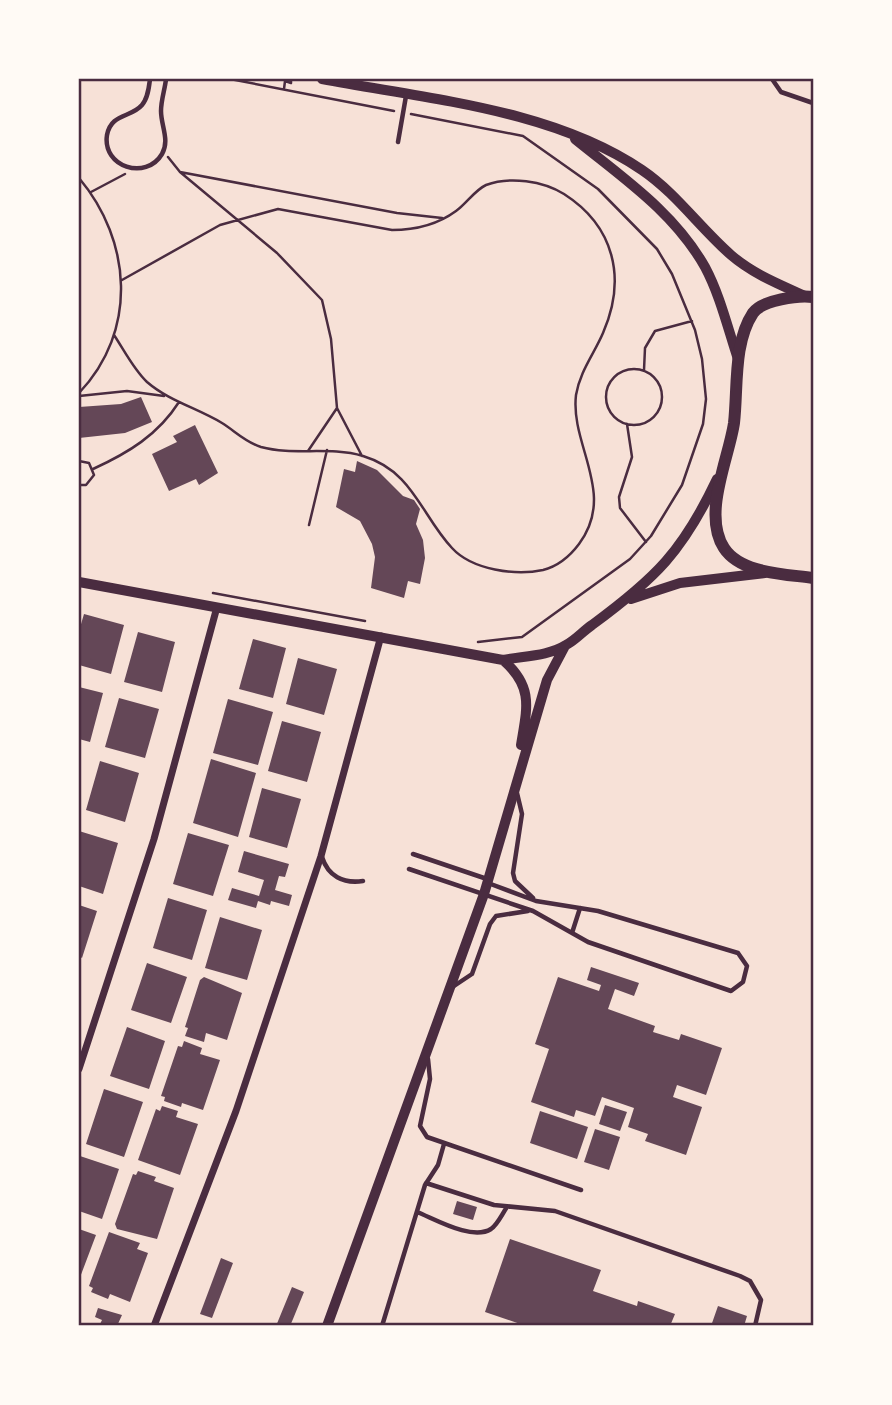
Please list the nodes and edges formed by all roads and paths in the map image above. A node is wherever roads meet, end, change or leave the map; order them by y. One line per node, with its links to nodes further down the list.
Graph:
1 (150, 79): 14 (lane)
2 (166, 79): 13 (lane)
3 (230, 79): 7 (path)
4 (291, 79): 7 (path)
5 (322, 79): 8 (main road)
6 (772, 79): 9 (lane)
7 (284, 89): 10 (path)
8 (407, 95): 10 (lane); 11 (main road)
9 (813, 103)
10 (404, 112): 12 (lane); 22 (path)
11 (565, 131): 21 (main road); 24 (main road)
12 (398, 142)
13 (163, 150): 14 (lane); 15 (path)
14 (132, 169): 17 (path)
15 (180, 173): 18 (path); 19 (path)
16 (79, 178): 17 (path)
17 (91, 192): 20 (path)
18 (443, 218): 19 (path); 33 (path)
19 (235, 220): 20 (path); 29 (path)
20 (122, 280): 23 (path)
21 (809, 296): 24 (main road)
22 (692, 321): 25 (path); 39 (path)
23 (114, 335): 26 (path); 27 (path)
24 (739, 361): 36 (main road)
25 (644, 370): 30 (path); 30 (path)
26 (79, 394): 27 (path)
27 (167, 397): 28 (path)
28 (180, 402): 32 (path); 35 (path)
29 (337, 408): 32 (path); 33 (path)
30 (627, 424): 39 (path)
31 (327, 450): 32 (path); 33 (path); 38 (path)
32 (308, 452)
33 (362, 456)
34 (79, 461): 35 (path)
35 (93, 469): 37 (path)
36 (721, 472): 40 (main road); 44 (main road)
37 (79, 487)
38 (309, 526)
39 (646, 542): 48 (path)
40 (775, 572): 41 (main road); 44 (main road)
41 (813, 578)
42 (79, 582): 45 (main road)
43 (208, 593): 46 (path)
44 (625, 602): 49 (main road)
45 (216, 607): 47 (main road); 63 (street)
46 (373, 623)
47 (381, 636): 50 (main road); 53 (street)
48 (468, 642)
49 (566, 646): 50 (main road); 51 (main road)
50 (503, 660): 51 (main road)
51 (515, 786): 56 (main road); 57 (lane)
52 (414, 855): 56 (lane)
53 (321, 856): 55 (lane); 69 (street)
54 (409, 869): 56 (lane)
55 (363, 881)
56 (486, 885): 57 (lane); 59 (lane); 61 (main road)
57 (536, 901): 58 (lane)
58 (580, 908): 60 (lane); 60 (lane)
59 (533, 911): 60 (lane); 61 (lane)
60 (572, 933)
61 (450, 988): 62 (main road)
62 (426, 1056): 64 (lane); 70 (main road)
63 (79, 1069)
64 (444, 1144): 65 (lane); 66 (lane)
65 (426, 1182): 67 (lane); 68 (lane)
66 (581, 1190)
67 (507, 1207): 68 (lane); 72 (lane)
68 (417, 1212): 71 (lane)
69 (154, 1326)
70 (327, 1326)
71 (382, 1326)
72 (755, 1326)

